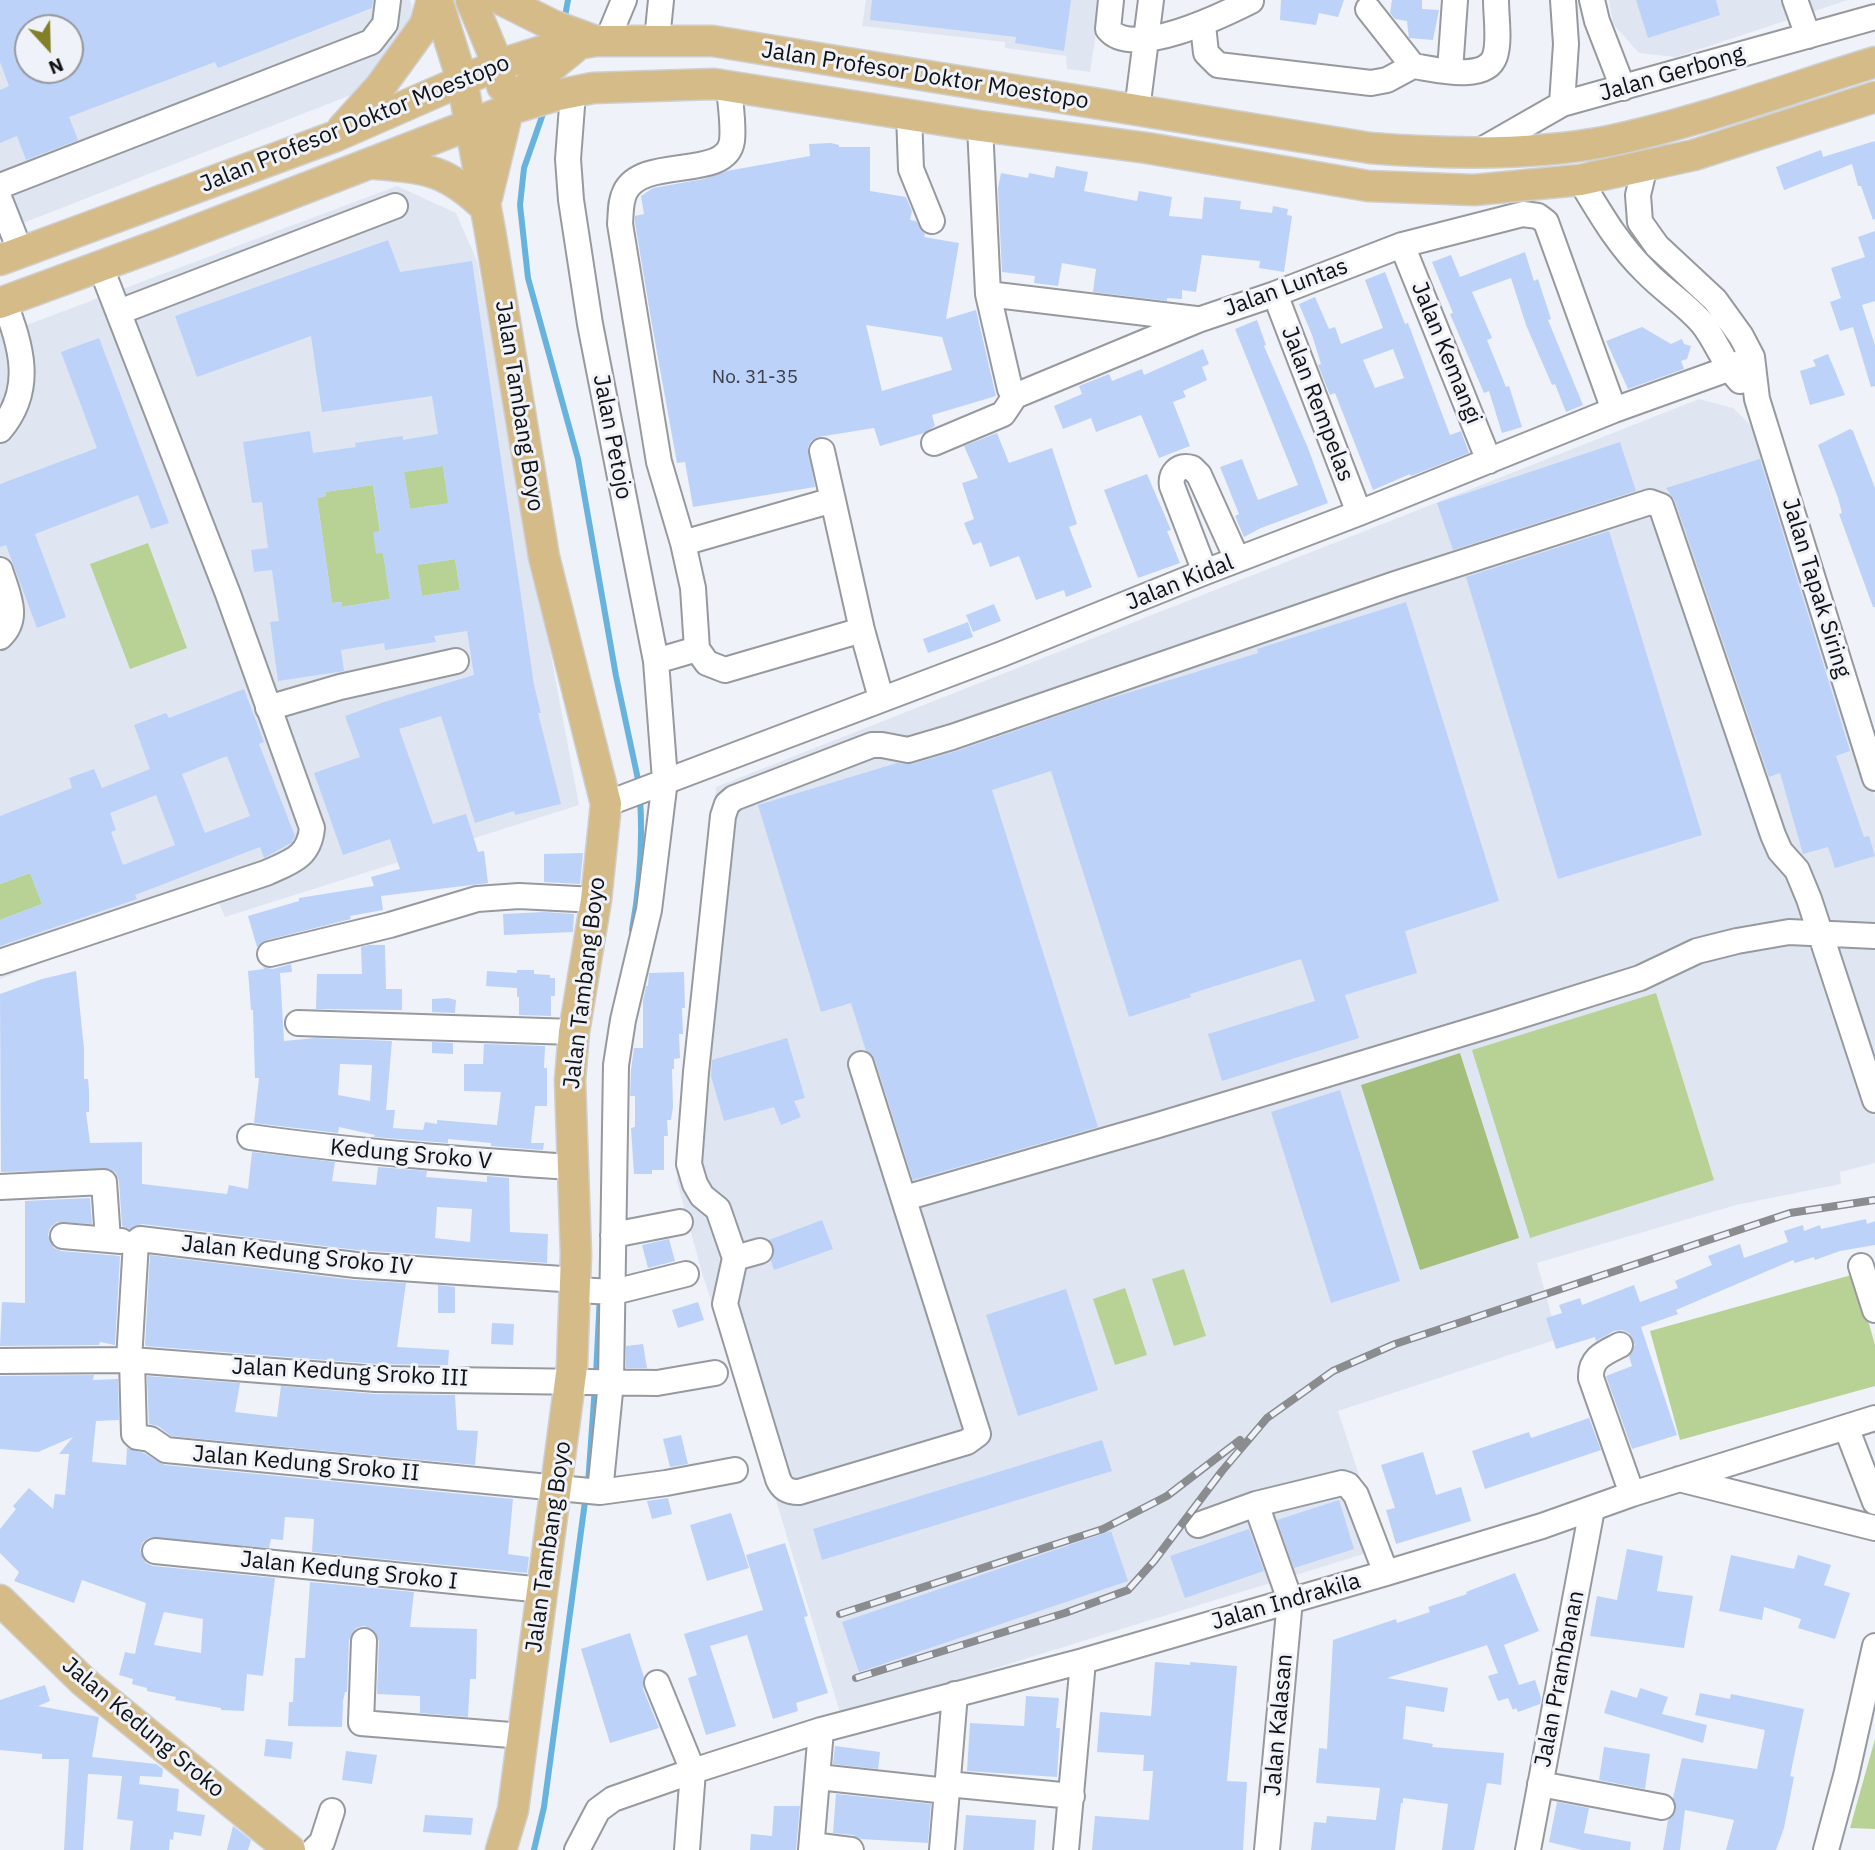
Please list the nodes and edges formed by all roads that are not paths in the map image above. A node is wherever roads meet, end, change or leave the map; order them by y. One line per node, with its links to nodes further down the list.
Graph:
1 (388, 0): 43 (street)
2 (432, 0): 38 (main road)
3 (438, 0): 28 (main road, Jalan Tambang Boyo)
4 (471, 0): 25 (main road)
5 (502, 0): 23 (main road)
6 (624, 0): 23 (street)
7 (661, 0): 22 (street)
8 (1111, 0): 21 (street)
9 (1151, 0): 21 (street)
10 (1455, 0): 27 (street)
11 (1496, 0): 27 (street)
12 (1563, 0): 33 (street)
13 (1592, 0): 30 (street)
14 (1795, 0): 20 (street)
15 (1852, 0): 18 (street)
16 (1251, 1): 19 (street)
17 (1368, 9): 26 (street)
18 (1873, 9): 20 (street, Jalan Gerbong)
19 (1203, 25): 21 (street); 26 (street)
20 (1808, 36): 30 (street, Jalan Gerbong)
21 (1148, 38): 34 (street)
22 (657, 40): 23 (main road, Jalan Profesor Doktor Moestopo); 34 (main road, Jalan Profesor Doktor Moestopo)
23 (572, 41): 25 (main road, Jalan Profesor Doktor Moestopo); 31 (main road)
24 (1875, 62): 39 (main road, Jalan Profesor Doktor Moestopo)
25 (498, 65): 28 (main road, Jalan Profesor Doktor Moestopo); 31 (main road)
26 (1413, 66): 27 (street)
27 (1450, 71)
28 (462, 80): 36 (main road, Jalan Tambang Boyo); 38 (main road, Jalan Profesor Doktor Moestopo)
29 (729, 86): 31 (main road, Jalan Profesor Doktor Moestopo); 35 (main road, Jalan Profesor Doktor Moestopo); 67 (street)
30 (1623, 88): 33 (street, Jalan Gerbong)
31 (541, 97): 36 (main road, Jalan Profesor Doktor Moestopo); 46 (main road); 75 (street, Jalan Petojo)
32 (1875, 97): 41 (main road, Jalan Profesor Doktor Moestopo)
33 (1562, 104): 39 (street, Jalan Gerbong)
34 (1137, 110): 39 (main road, Jalan Profesor Doktor Moestopo)
35 (909, 114): 37 (main road, Jalan Profesor Doktor Moestopo); 47 (street)
36 (470, 124): 40 (main road, Jalan Profesor Doktor Moestopo); 46 (main road, Jalan Tambang Boyo)
37 (980, 126): 42 (main road, Jalan Profesor Doktor Moestopo); 51 (street)
38 (336, 136): 49 (main road, Jalan Profesor Doktor Moestopo)
39 (1478, 152)
40 (370, 164): 46 (main road); 50 (main road, Jalan Profesor Doktor Moestopo)
41 (1645, 166): 42 (main road, Jalan Profesor Doktor Moestopo); 56 (street, Jalan Tapak Siring)
42 (1580, 180): 57 (street, Jalan Tapak Siring)
43 (0, 186)
44 (0, 200): 49 (street)
45 (395, 206): 54 (street)
46 (486, 208): 80 (main road, Jalan Tambang Boyo)
47 (932, 221)
48 (1402, 245): 52 (street, Jalan Luntas); 60 (street, Jalan Luntas); 64 (street, Jalan Kemangi)
49 (10, 257)
50 (100, 265): 53 (main road, Jalan Profesor Doktor Moestopo); 54 (street)
51 (988, 294): 55 (street, Jalan Luntas); 58 (street)
52 (1275, 294): 55 (street, Jalan Luntas); 66 (street, Jalan Rempelas)
53 (2, 302): 61 (street)
54 (119, 312): 77 (street)
55 (1198, 320): 58 (street)
56 (1752, 357): 57 (street, Jalan Kidal); 59 (street, Jalan Tapak Siring)
57 (1728, 369): 59 (street, Jalan Tapak Siring); 60 (street, Jalan Kidal)
58 (1015, 396): 62 (street)
59 (1757, 399): 78 (street, Jalan Tapak Siring)
60 (1614, 410): 64 (street, Jalan Kidal)
61 (0, 430)
62 (934, 443)
63 (822, 451): 65 (street)
64 (1489, 461): 66 (street, Jalan Kidal)
65 (833, 500): 67 (street); 71 (street)
66 (1359, 513): 68 (street, Jalan Kidal)
67 (683, 543): 73 (street)
68 (1237, 559): 70 (street, Jalan Kidal); 70 (street)
69 (0, 570): 72 (street)
70 (1205, 572): 76 (street, Jalan Kidal)
71 (862, 630): 73 (street); 76 (street)
72 (0, 637)
73 (697, 649): 75 (street)
74 (456, 661): 77 (street)
75 (656, 661): 79 (street, Jalan Petojo)
76 (881, 698): 79 (street, Jalan Kidal)
77 (268, 708): 85 (street)
78 (1875, 778)
79 (660, 782): 80 (street, Jalan Kidal); 95 (street, Jalan Petojo)
80 (615, 800): 81 (main road, Jalan Tambang Boyo)
81 (596, 900): 84 (street); 87 (main road, Jalan Tambang Boyo)
82 (1821, 933): 83 (street); 89 (street); 93 (street); 100 (street)
83 (1875, 936)
84 (270, 954)
85 (0, 962)
86 (299, 1023): 87 (street)
87 (574, 1032): 91 (main road, Jalan Tambang Boyo)
88 (861, 1063): 93 (street)
89 (1875, 1100)
90 (250, 1138): 91 (street, Kedung Sroko V)
91 (572, 1167): 103 (main road, Jalan Tambang Boyo)
92 (0, 1187): 97 (street)
93 (905, 1198): 100 (street)
94 (680, 1222): 95 (street)
95 (613, 1235): 103 (street, Jalan Petojo)
96 (63, 1236): 97 (street, Jalan Kedung Sroko IV)
97 (108, 1240): 98 (street, Jalan Kedung Sroko IV)
98 (136, 1242): 103 (street, Jalan Kedung Sroko IV); 106 (street)
99 (760, 1251): 100 (street)
100 (735, 1258)
101 (1861, 1266): 104 (street)
102 (686, 1274): 103 (street, Jalan Kedung Sroko IV)
103 (591, 1289): 109 (main road, Jalan Tambang Boyo); 109 (street, Jalan Petojo)
104 (1875, 1310)
105 (1620, 1345): 116 (street)
106 (130, 1360): 107 (street, Jalan Kedung Sroko III); 109 (street, Jalan Kedung Sroko III); 114 (street, Jalan Kedung Sroko II)
107 (0, 1362)
108 (715, 1373): 109 (street, Jalan Kedung Sroko III)
109 (592, 1381): 114 (main road, Jalan Tambang Boyo); 115 (street, Jalan Petojo)
110 (1875, 1418): 111 (street, Jalan Indrakila)
111 (1846, 1427): 113 (street, Jalan Indrakila); 117 (street)
112 (735, 1470): 115 (street)
113 (1679, 1479): 116 (street, Jalan Indrakila); 121 (street)
114 (562, 1488): 115 (street); 124 (main road, Jalan Tambang Boyo)
115 (596, 1492)
116 (1632, 1494): 119 (street, Jalan Indrakila)
117 (1875, 1502)
118 (1256, 1504): 120 (street); 123 (street); 126 (street)
119 (1592, 1509): 123 (street, Jalan Indrakila); 136 (street, Jalan Prambanan)
120 (1198, 1525)
121 (1875, 1528)
122 (155, 1551): 124 (street, Jalan Kedung Sroko I)
123 (1386, 1573): 126 (street, Jalan Indrakila)
124 (543, 1590): 133 (main road, Jalan Tambang Boyo)
125 (0, 1600): 142 (main road, Jalan Kedung Sroko)
126 (1290, 1600): 129 (street, Jalan Indrakila); 150 (street, Jalan Kalasan)
127 (364, 1641): 133 (street)
128 (1875, 1646): 152 (street)
129 (1083, 1661): 131 (street, Jalan Indrakila); 138 (street)
130 (657, 1683): 134 (street)
131 (955, 1694): 132 (street, Jalan Indrakila); 137 (street)
132 (821, 1731): 134 (street, Jalan Indrakila); 135 (street)
133 (523, 1736): 144 (main road, Jalan Tambang Boyo)
134 (694, 1771): 145 (street, Jalan Indrakila); 146 (street)
135 (818, 1777): 137 (street); 141 (street)
136 (1540, 1784): 139 (street); 151 (street, Jalan Prambanan)
137 (947, 1788): 138 (street); 148 (street)
138 (1072, 1796): 149 (street)
139 (1662, 1807)
140 (332, 1811): 143 (street)
141 (812, 1848): 147 (street)
142 (290, 1850)
143 (314, 1850)
144 (501, 1850)
145 (577, 1850)
146 (687, 1850)
147 (851, 1850)
148 (942, 1850)
149 (1066, 1850)
150 (1267, 1850)
151 (1528, 1850)
152 (1826, 1850)

